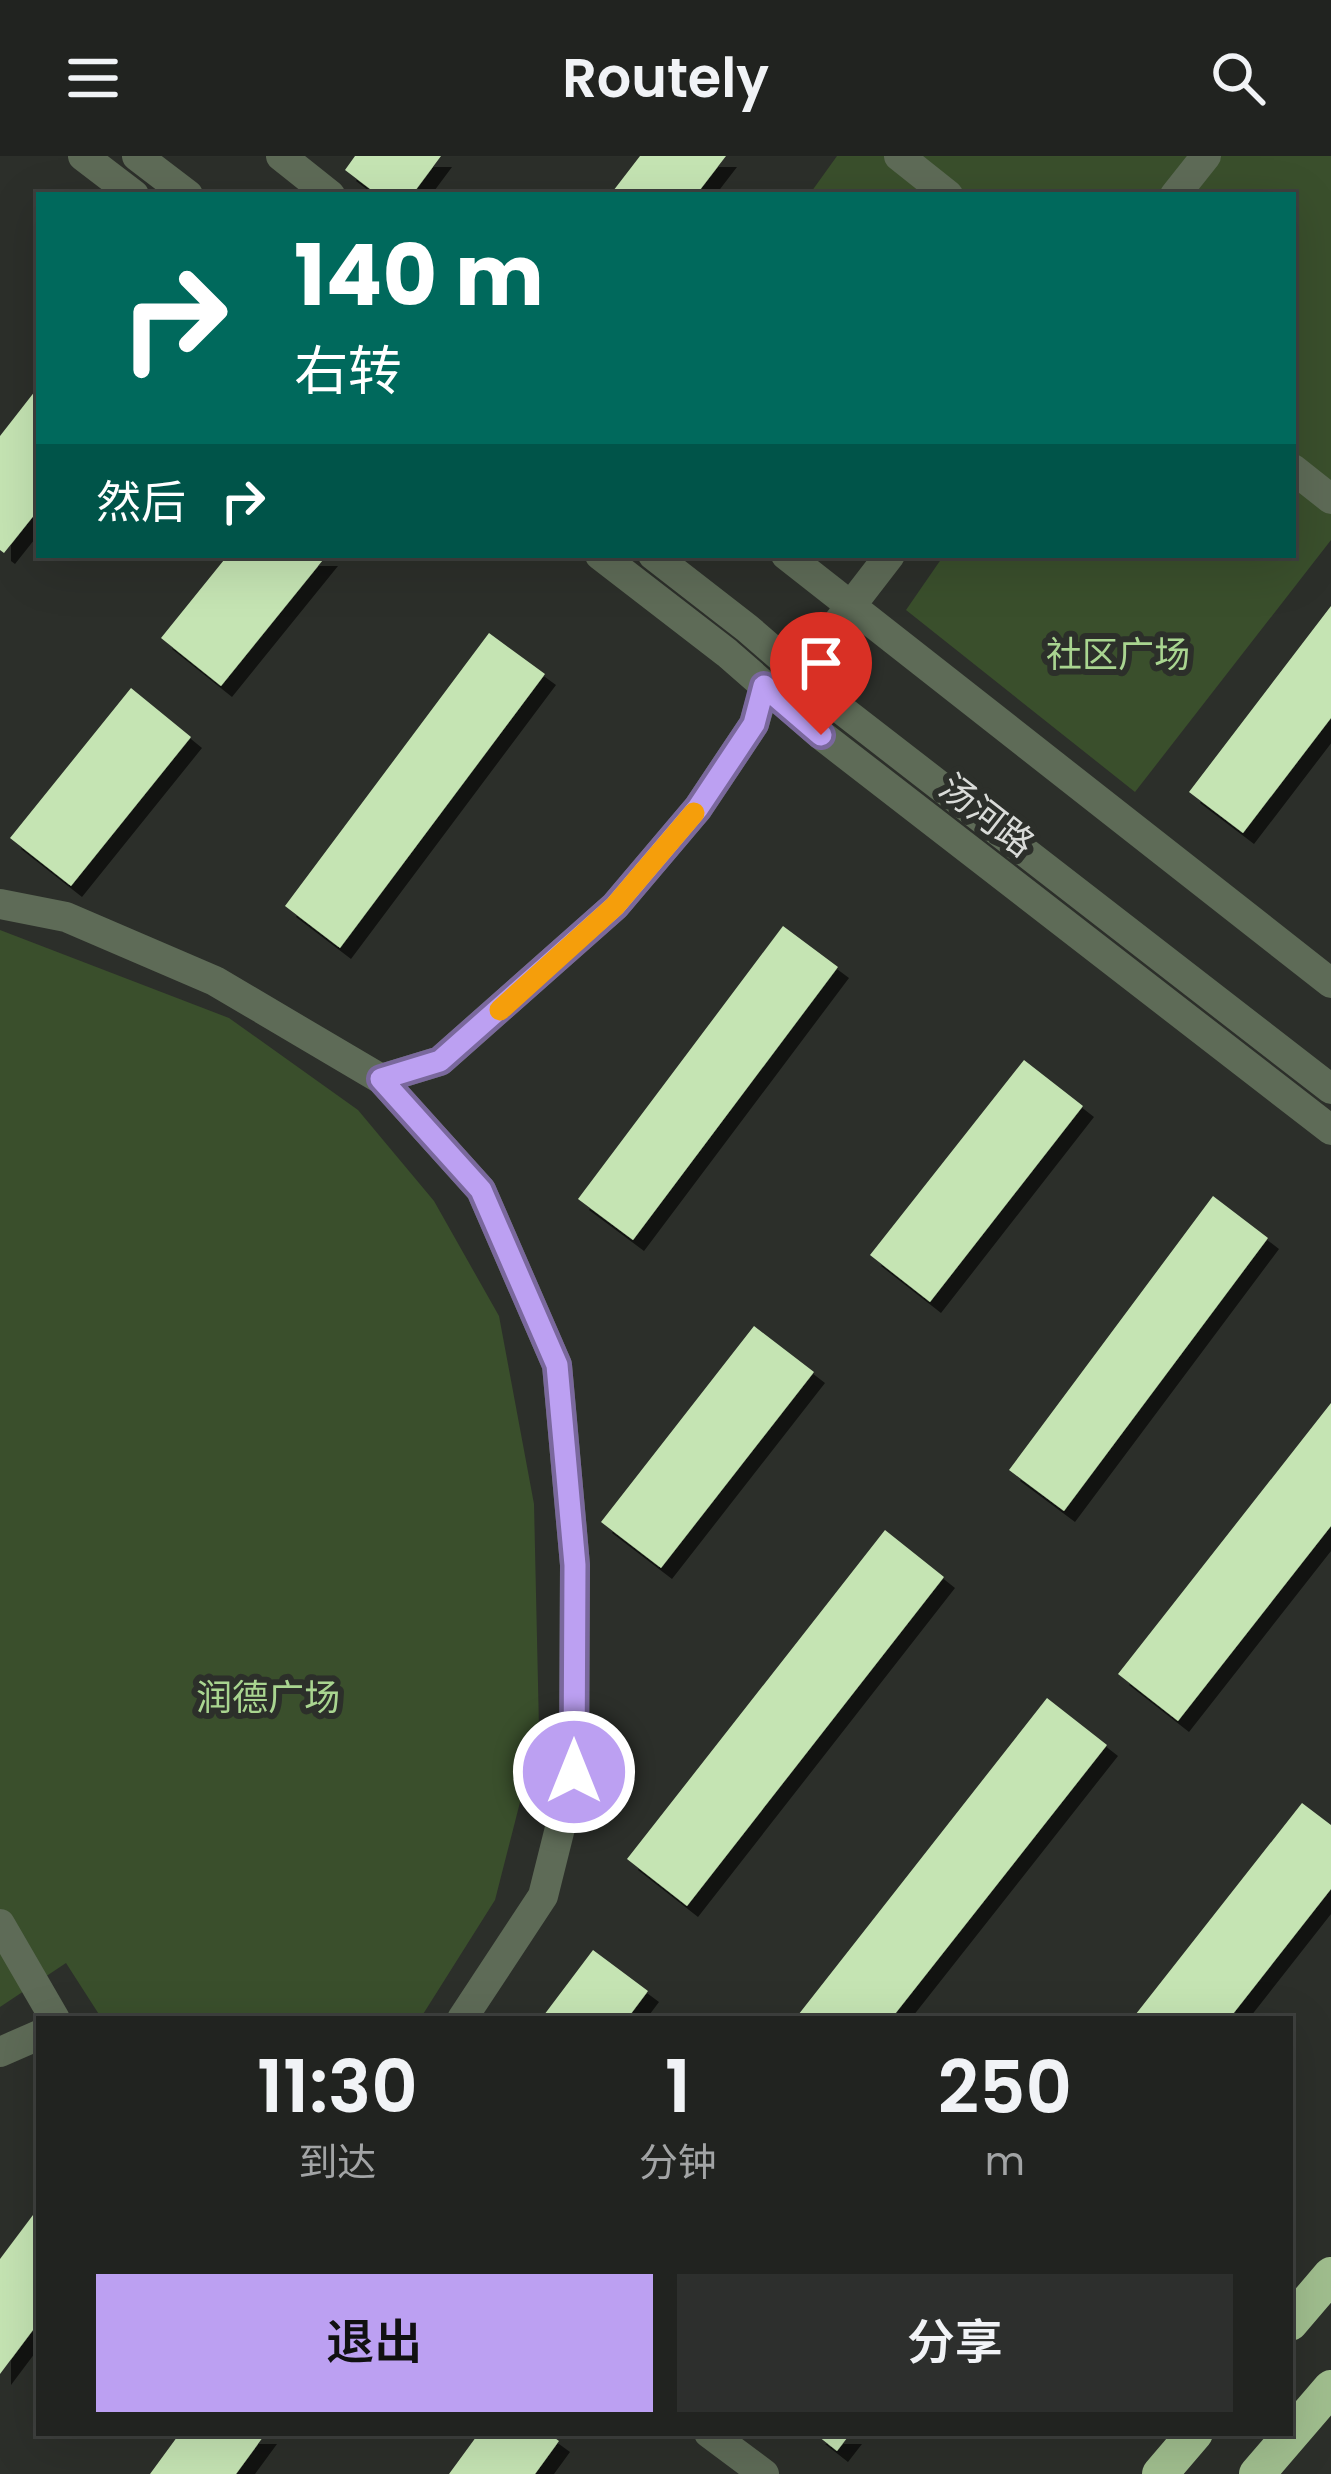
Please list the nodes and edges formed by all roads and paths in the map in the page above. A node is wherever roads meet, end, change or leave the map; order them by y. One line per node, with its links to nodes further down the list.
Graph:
1 (83, 156): 6 (street)
2 (137, 156): 7 (street)
3 (281, 156): 8 (street)
4 (899, 156): 9 (street)
5 (1206, 156): 10 (street)
6 (130, 192)
7 (184, 192)
8 (326, 192)
9 (944, 192)
10 (1177, 192)
11 (1296, 471): 12 (street)
12 (1331, 499)
13 (604, 558): 19 (street, 汤河路)
14 (657, 558): 18 (street, 汤河路)
15 (790, 558): 17 (street)
16 (888, 558): 17 (street)
17 (850, 606): 18 (street); 21 (street)
18 (799, 673): 23 (street, 汤河路)
19 (764, 686): 22 (street); 24 (street, 汤河路)
20 (0, 904): 22 (street)
21 (1331, 983)
22 (381, 1079): 27 (street)
23 (1331, 1089)
24 (1331, 1130)
25 (0, 1924): 26 (street)
26 (53, 2016)
27 (464, 2016)
28 (36, 2036): 29 (street)
29 (0, 2052)
30 (1331, 2275): 31 (highway)
31 (1293, 2319)
32 (1331, 2388): 33 (highway)
33 (1293, 2432)
34 (713, 2436): 37 (street)
35 (1192, 2436): 38 (highway)
36 (1290, 2436): 39 (highway)
37 (764, 2474)
38 (1160, 2474)
39 (1257, 2474)

